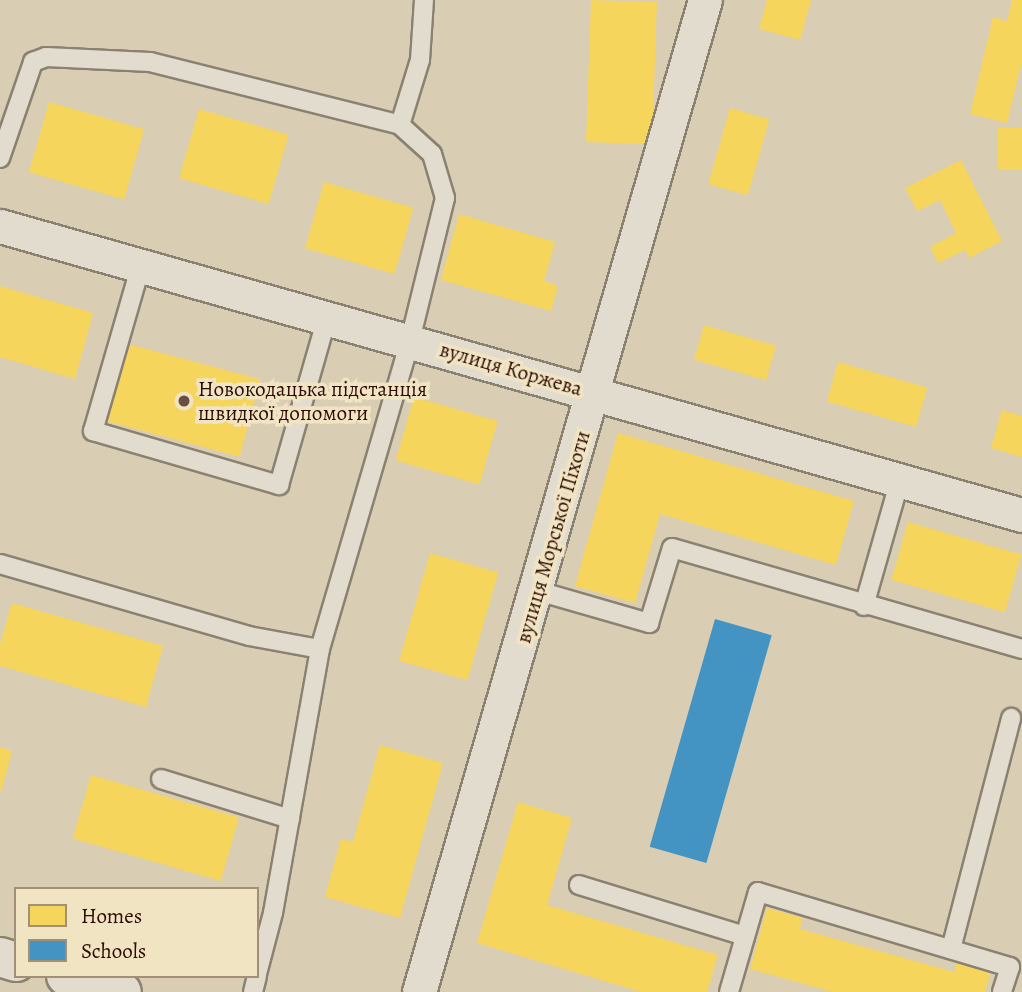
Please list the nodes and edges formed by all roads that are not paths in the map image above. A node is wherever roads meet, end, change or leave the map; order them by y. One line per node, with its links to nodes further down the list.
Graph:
1 (424, 0): 3 (lane)
2 (705, 0): 9 (street, вулиця Морської Піхоти)
3 (400, 125): 4 (lane); 8 (lane)
4 (0, 158)
5 (0, 226): 6 (street, вулиця Коржева)
6 (141, 265): 7 (street, вулиця Коржева); 7 (lane)
7 (327, 318): 8 (street, вулиця Коржева)
8 (410, 341): 9 (street, вулиця Коржева); 15 (lane)
9 (595, 393): 10 (street, вулиця Коржева); 13 (street, вулиця Морської Піхоти)
10 (900, 480): 11 (street, вулиця Коржева); 14 (lane)
11 (1022, 515)
12 (0, 564): 15 (lane)
13 (538, 592): 14 (lane); 24 (street, вулиця Морської Піхоти)
14 (864, 606): 16 (lane)
15 (320, 649): 19 (lane)
16 (1022, 649)
17 (1011, 718): 22 (lane)
18 (161, 779): 19 (lane)
19 (290, 819): 23 (lane)
20 (579, 885): 21 (lane)
21 (746, 936): 22 (lane); 25 (lane)
22 (951, 949): 26 (lane)
23 (259, 966)
24 (419, 992)
25 (729, 992)
26 (1002, 992)

